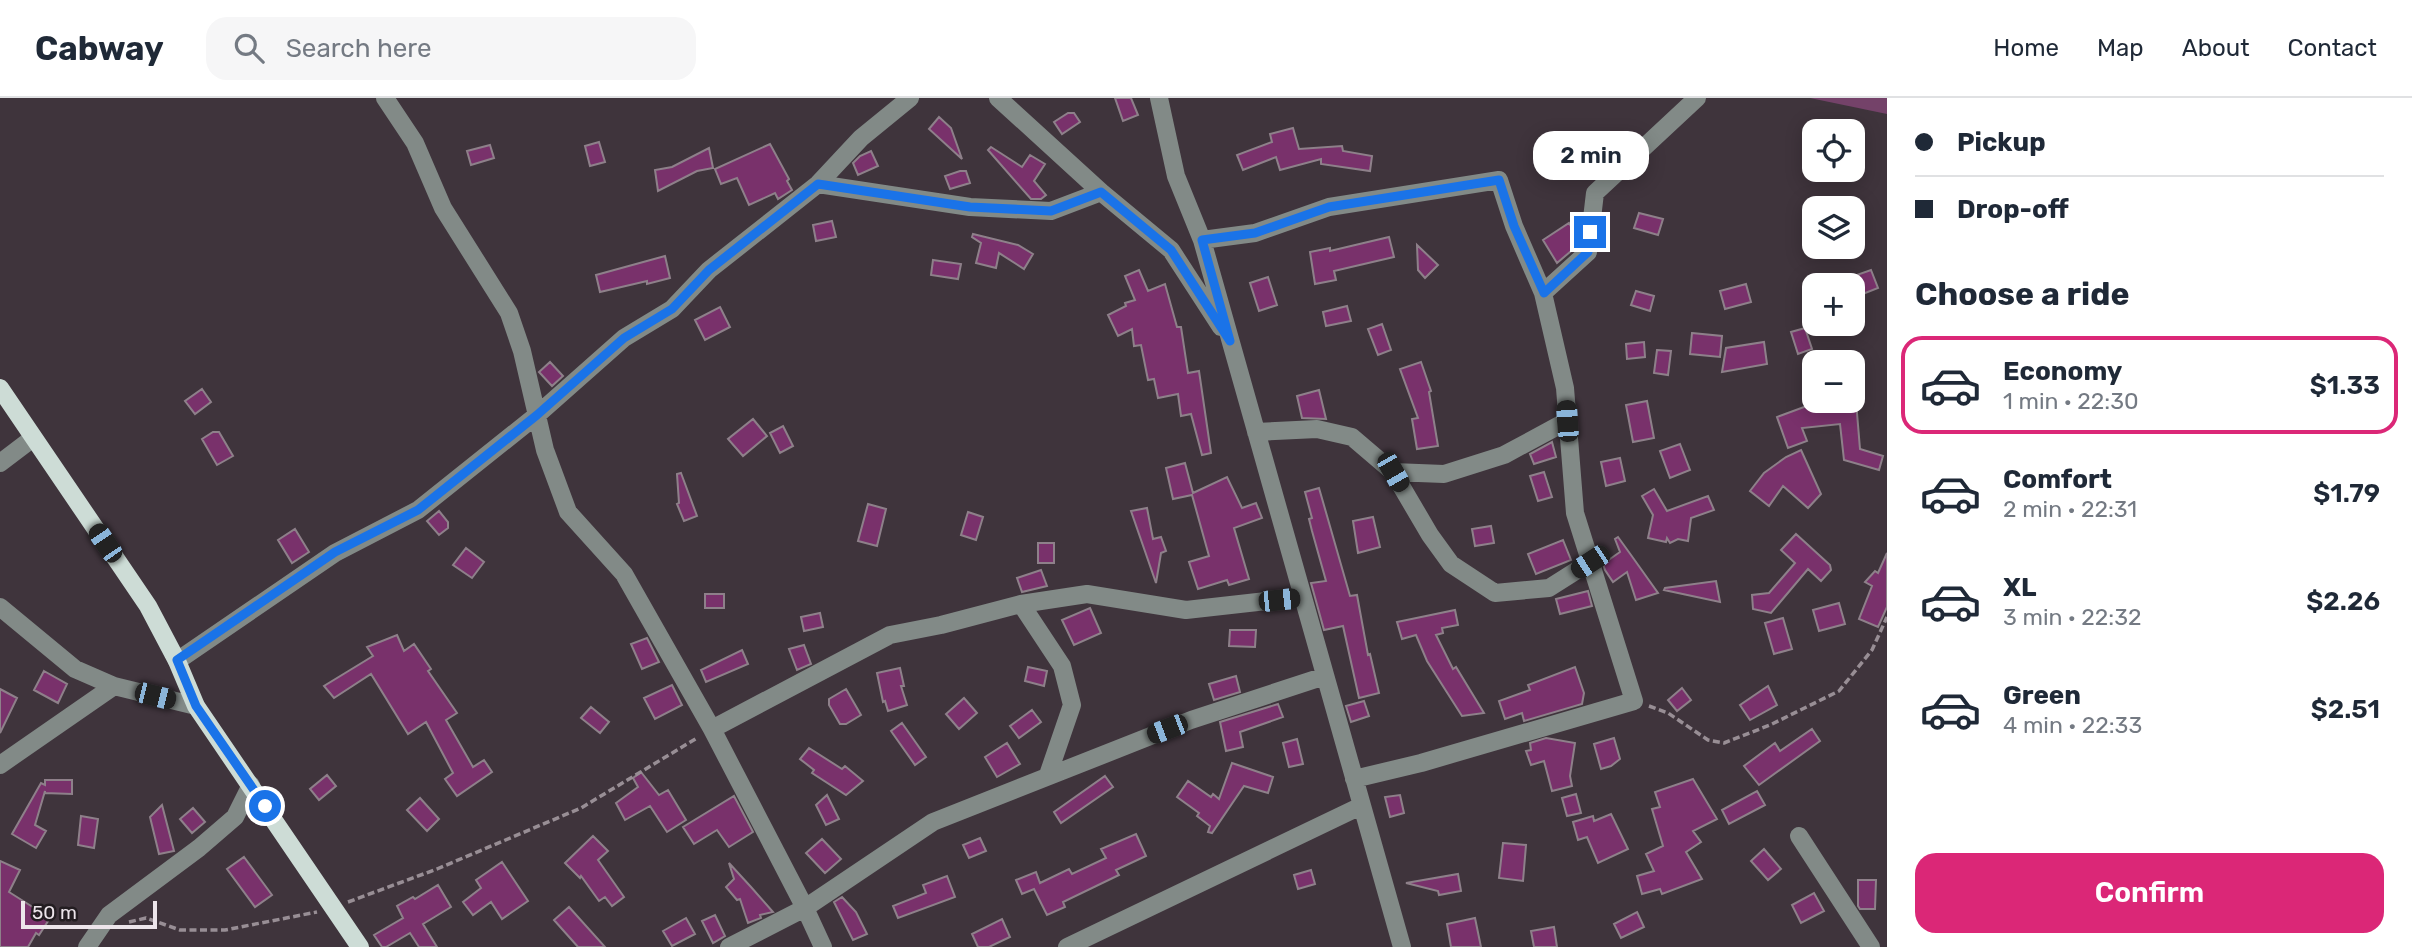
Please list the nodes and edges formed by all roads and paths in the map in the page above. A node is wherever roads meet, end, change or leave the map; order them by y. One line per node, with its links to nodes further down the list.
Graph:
1 (386, 98): 12 (street)
2 (910, 98): 6 (street)
3 (998, 98): 7 (street)
4 (1159, 98): 8 (street)
5 (1697, 98): 9 (street)
6 (818, 184): 7 (street); 12 (street)
7 (1101, 192): 10 (street)
8 (1202, 240): 9 (street); 10 (street)
9 (1544, 293): 13 (street)
10 (1230, 341): 14 (street)
11 (0, 388): 15 (main road)
12 (537, 415): 23 (street); 28 (street)
13 (1567, 421): 17 (street); 18 (street)
14 (1256, 432): 17 (street); 19 (street)
15 (33, 438): 16 (street); 23 (main road)
16 (0, 463)
17 (1393, 472): 18 (street)
18 (1590, 562): 26 (street)
19 (1302, 597): 20 (street); 24 (street)
20 (1021, 604): 28 (street); 30 (street)
21 (0, 607): 25 (street)
22 (1887, 617): 26 (path)
23 (177, 660): 27 (main road)
24 (1325, 676): 30 (street); 31 (street)
25 (114, 686): 27 (street); 29 (street)
26 (1634, 701): 31 (street)
27 (196, 706): 32 (main road)
28 (712, 729): 35 (path); 36 (street)
29 (0, 765)
30 (1048, 775): 36 (street)
31 (1354, 779): 33 (street)
32 (251, 785): 35 (main road); 37 (street)
33 (1361, 806): 42 (street); 43 (street)
34 (1799, 836): 44 (street)
35 (333, 908): 37 (path); 39 (main road)
36 (806, 908): 40 (street); 41 (street)
37 (100, 929): 38 (street)
38 (87, 947)
39 (360, 947)
40 (729, 947)
41 (823, 947)
42 (1067, 947)
43 (1402, 947)
44 (1871, 947)

